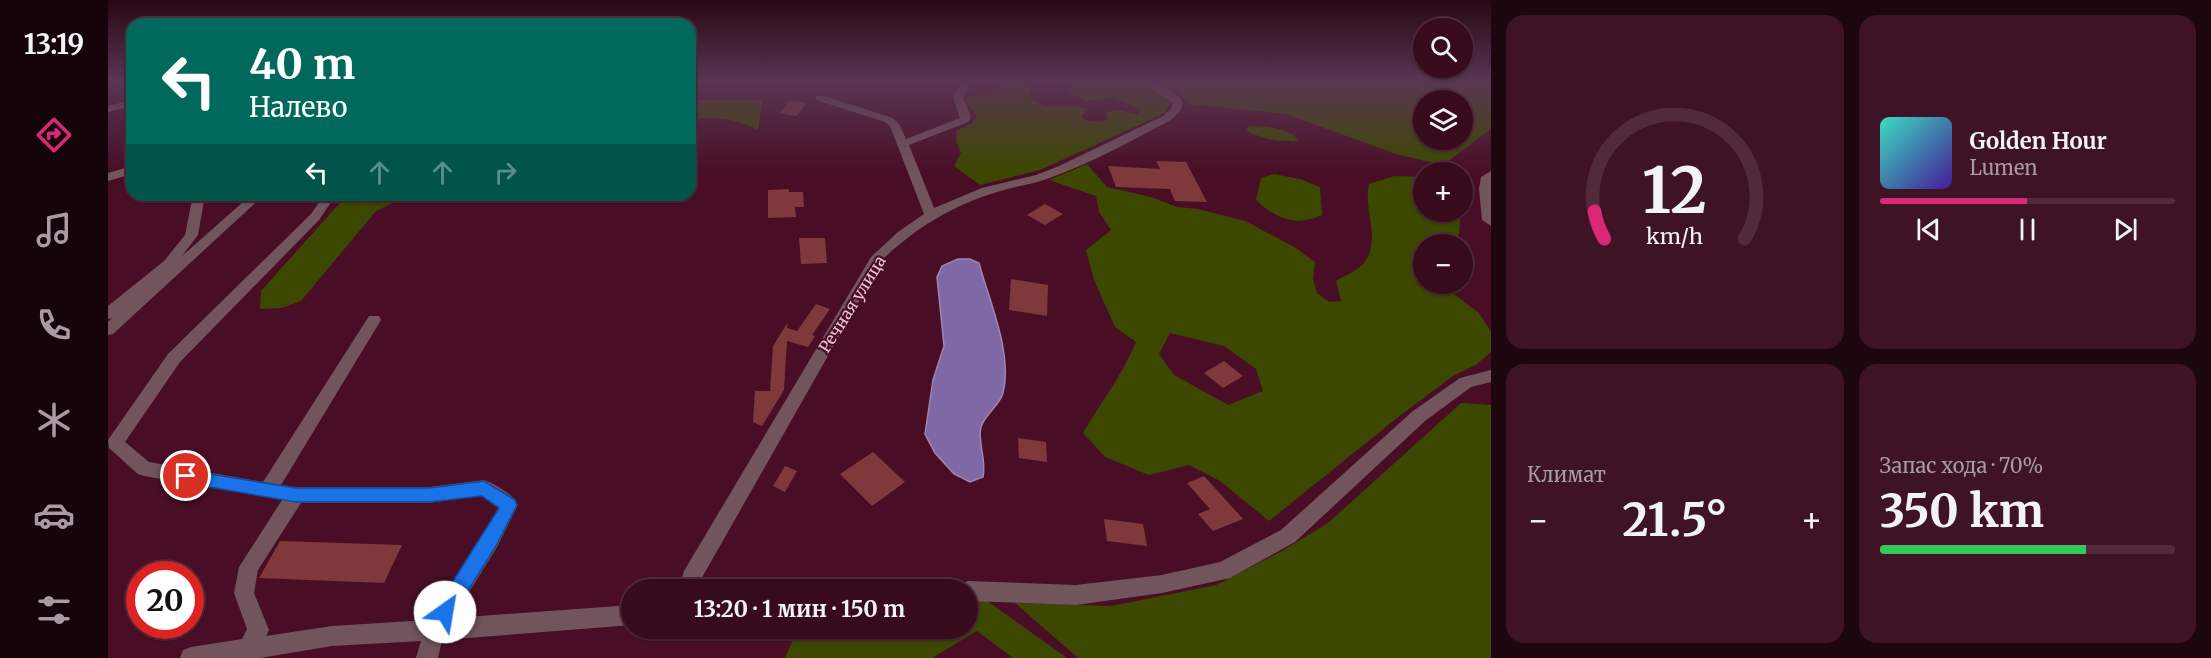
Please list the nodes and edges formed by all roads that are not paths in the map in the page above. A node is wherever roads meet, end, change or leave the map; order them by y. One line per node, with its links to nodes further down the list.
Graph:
1 (860, 111): 4 (street)
2 (963, 111): 4 (street)
3 (1175, 111): 11 (street, Речная улица)
4 (902, 144): 11 (street)
5 (126, 172): 7 (street)
6 (1491, 175): 12 (street)
7 (108, 177)
8 (198, 201): 13 (street)
9 (251, 201): 15 (street)
10 (326, 201): 17 (street)
11 (930, 213): 19 (street, Речная улица)
12 (1491, 222)
13 (108, 314)
14 (374, 320): 17 (street)
15 (108, 330)
16 (1491, 376): 20 (street)
17 (268, 490): 18 (street)
18 (296, 495): 22 (street); 23 (street)
19 (691, 579)
20 (978, 591)
21 (621, 616): 22 (street)
22 (434, 630): 23 (street); 25 (street)
23 (249, 648): 24 (street)
24 (191, 658)
25 (427, 658)

